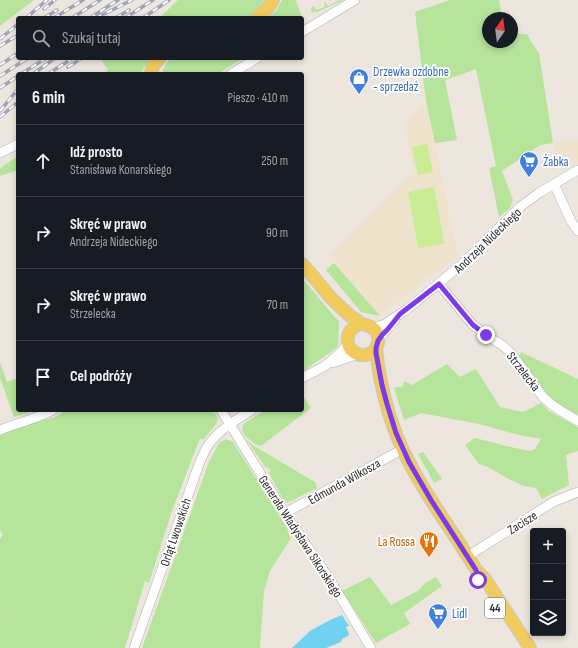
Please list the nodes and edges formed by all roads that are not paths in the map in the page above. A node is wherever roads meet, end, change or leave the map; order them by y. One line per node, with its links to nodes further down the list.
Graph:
1 (273, 0): 3 (main road)
2 (355, 0): 4 (street)
3 (259, 16)
4 (304, 31)
5 (254, 60): 6 (street)
6 (234, 72)
7 (16, 145): 8 (street)
8 (2, 153)
9 (578, 170): 10 (street, Andrzeja Nideckiego)
10 (554, 184): 11 (street); 13 (street, Andrzeja Nideckiego)
11 (578, 232)
12 (304, 266): 14 (main road, 44)
13 (439, 284): 15 (street, Andrzeja Nideckiego); 26 (street, Strzelecka)
14 (333, 299): 16 (main road, 44); 17 (main road, 44)
15 (400, 314): 16 (street, Andrzeja Nideckiego); 18 (street, Andrzeja Nideckiego)
16 (367, 326): 17 (main road); 18 (main road, 44)
17 (349, 337): 19 (main road, 44); 20 (street)
18 (377, 345): 19 (main road); 22 (main road, 44)
19 (362, 355): 20 (street); 22 (main road, 44)
20 (325, 366): 21 (street)
21 (304, 377)
22 (382, 385): 29 (main road, 44)
23 (49, 412): 28 (street)
24 (222, 412): 27 (street)
25 (249, 412): 27 (street, Orląt Lwowskich)
26 (578, 421)
27 (229, 424): 31 (street, Generała Władysława Sikorskiego); 34 (street, Orląt Lwowskich)
28 (0, 430)
29 (403, 449): 31 (street, Edmunda Wilkosza); 32 (main road, 44)
30 (578, 492): 32 (street, Zacisze)
31 (285, 513): 35 (street, Generała Władysława Sikorskiego)
32 (468, 556): 33 (main road, 44)
33 (476, 570): 36 (main road, 44); 37 (main road, 44)
34 (134, 648)
35 (371, 648)
36 (521, 648)
37 (530, 648)

